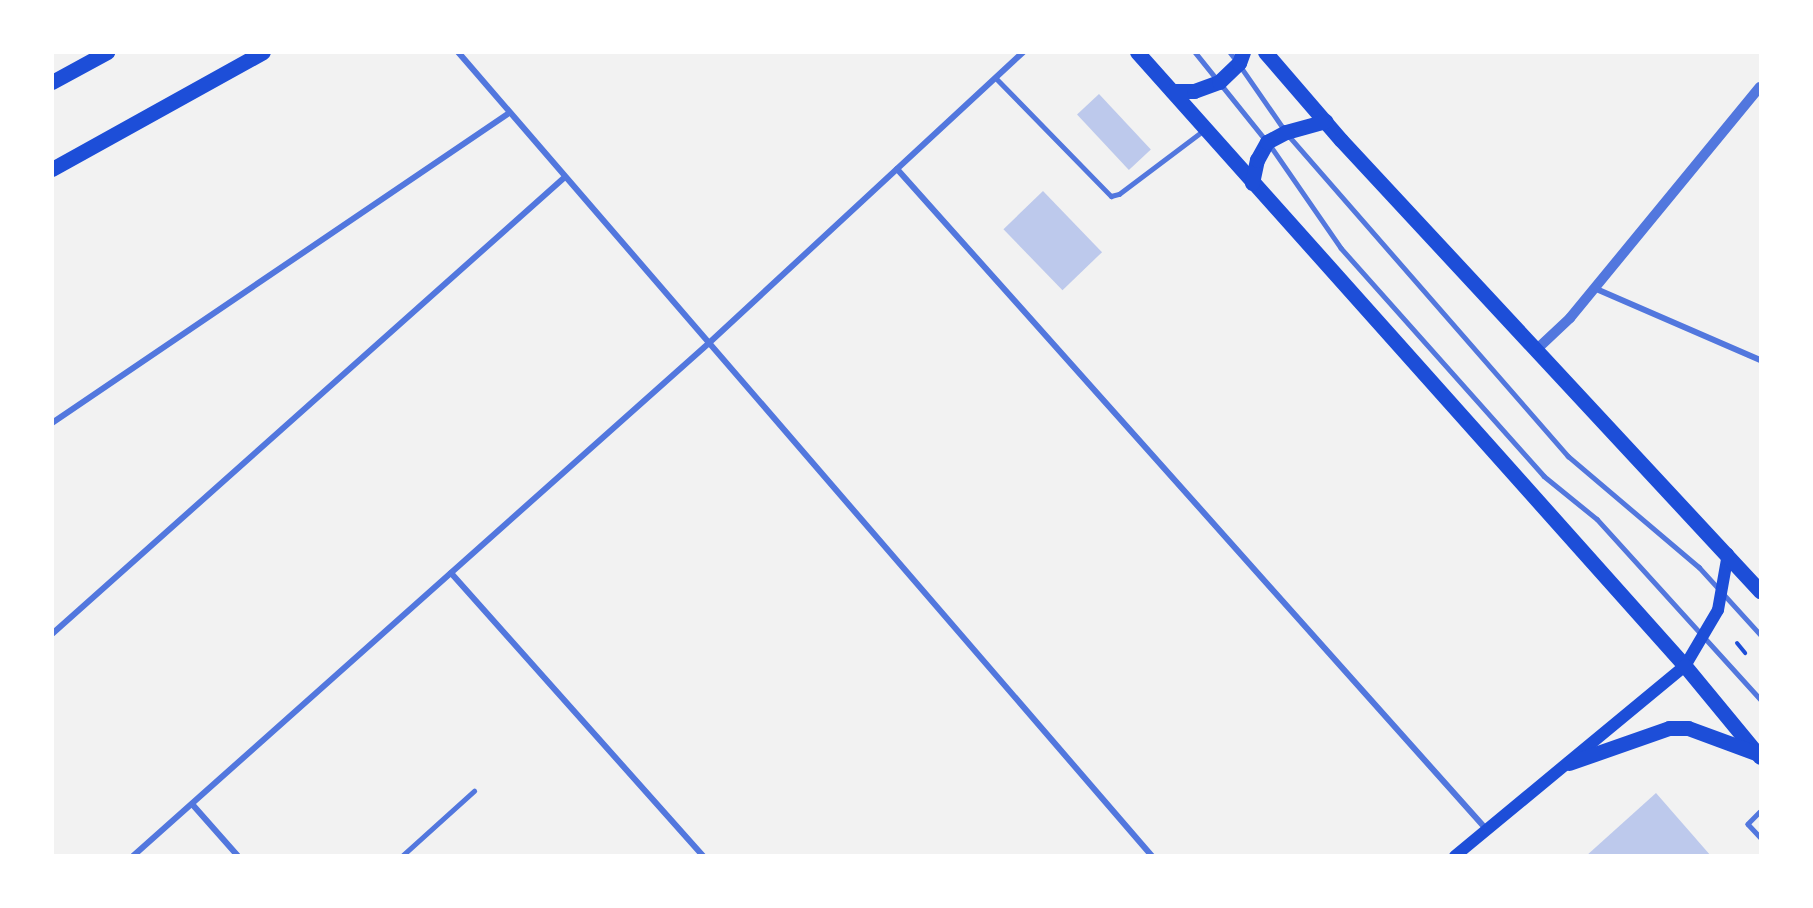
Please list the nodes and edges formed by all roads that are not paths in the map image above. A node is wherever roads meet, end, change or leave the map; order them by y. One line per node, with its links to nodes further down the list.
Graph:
1 (107, 52): 10 (main road)
2 (263, 52): 19 (main road)
3 (459, 52): 14 (street)
4 (1023, 52): 9 (street)
5 (1137, 52): 13 (main road)
6 (1194, 52): 11 (lane)
7 (1266, 52): 15 (main road)
8 (1237, 56): 11 (main road); 17 (lane)
9 (996, 78): 16 (lane); 20 (street)
10 (52, 82)
11 (1219, 82): 13 (main road); 18 (lane)
12 (1761, 87): 23 (street)
13 (1172, 91): 16 (main road)
14 (509, 113): 21 (street); 27 (street)
15 (1326, 121): 17 (main road); 25 (main road)
16 (1205, 129): 22 (main road)
17 (1286, 132): 18 (main road); 30 (lane)
18 (1267, 142): 22 (main road); 34 (lane)
19 (52, 169)
20 (897, 169): 24 (street); 42 (street)
21 (565, 177): 24 (street); 32 (street)
22 (1252, 183): 35 (main road)
23 (1594, 288): 25 (street); 26 (street)
24 (708, 343): 29 (street); 48 (street)
25 (1536, 350): 28 (main road)
26 (1761, 360)
27 (52, 423)
28 (1728, 554): 30 (main road); 31 (main road)
29 (451, 573): 40 (street); 47 (street)
30 (1722, 589): 33 (lane); 34 (main road)
31 (1761, 591)
32 (52, 634)
33 (1761, 634)
34 (1702, 635): 35 (main road); 36 (lane)
35 (1684, 666): 37 (main road); 38 (main road)
36 (1761, 699)
37 (1759, 756): 38 (main road)
38 (1569, 763): 42 (main road)
39 (474, 791): 46 (lane)
40 (192, 804): 44 (street); 45 (street)
41 (1761, 812): 43 (lane)
42 (1486, 829): 49 (main road)
43 (1761, 837)
44 (133, 855)
45 (238, 855)
46 (402, 855)
47 (703, 855)
48 (1152, 855)
49 (1455, 855)

